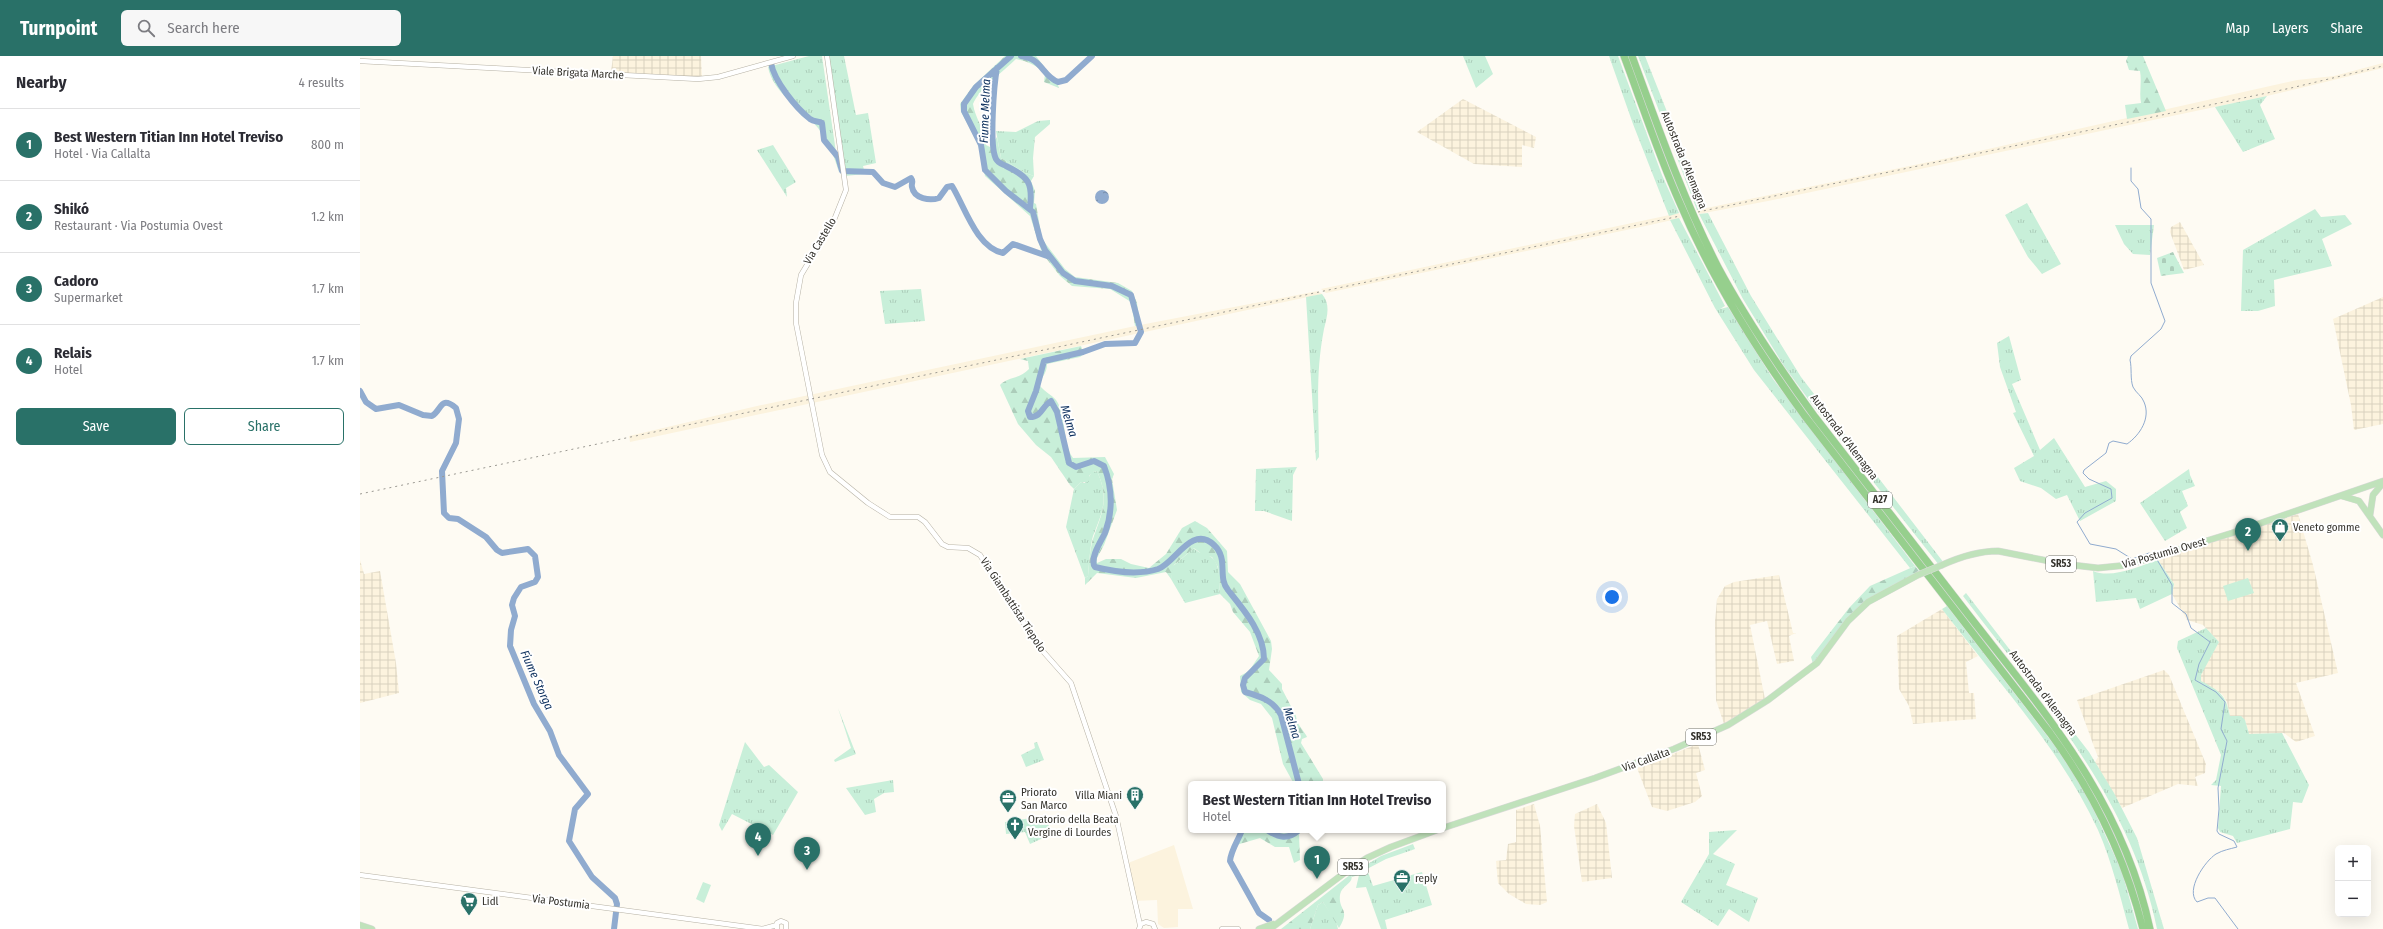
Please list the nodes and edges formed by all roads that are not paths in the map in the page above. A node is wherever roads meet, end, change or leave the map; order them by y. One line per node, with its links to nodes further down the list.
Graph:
1 (793, 56): 5 (street, Viale Brigata Marche)
2 (827, 56): 6 (street, Via Castello)
3 (1624, 56): 31 (highway, Autostrada d'Alemagna / A27)
4 (1632, 56): 32 (highway, Autostrada d'Alemagna / A27)
5 (360, 61)
6 (830, 472): 15 (street, Via Giambattista Tiepolo)
7 (2383, 482): 8 (main road, Via Postumia Ovest / SR53); 9 (main road, Via Postumia Ovest / SR53)
8 (2337, 496): 9 (main road, Via Postumia Ovest / SR53); 11 (main road, Via Postumia Ovest / SR53, bridge)
9 (2370, 516): 10 (main road, Via Postumia Ovest / SR53)
10 (2383, 535)
11 (1918, 575): 12 (main road, Via Callalta / SR53)
12 (1446, 827)
13 (1429, 833): 17 (main road, SR53)
14 (360, 875): 24 (street, Via Postumia)
15 (1136, 913): 16 (street); 21 (street, Via Giambattista Tiepolo)
16 (1146, 922): 21 (street); 22 (street)
17 (1278, 922): 29 (main road, SR53); 30 (main road, SR53)
18 (360, 925): 23 (main road)
19 (777, 927): 20 (street, Via Postumia); 24 (street, Via Postumia)
20 (787, 927): 25 (street, Via Postumia)
21 (1139, 928)
22 (1155, 928): 26 (street)
23 (372, 929)
24 (762, 929)
25 (792, 929)
26 (1160, 929)
27 (1222, 929): 28 (street)
28 (1236, 929)
29 (1259, 929)
30 (1270, 929)
31 (2143, 929)
32 (2150, 929)

